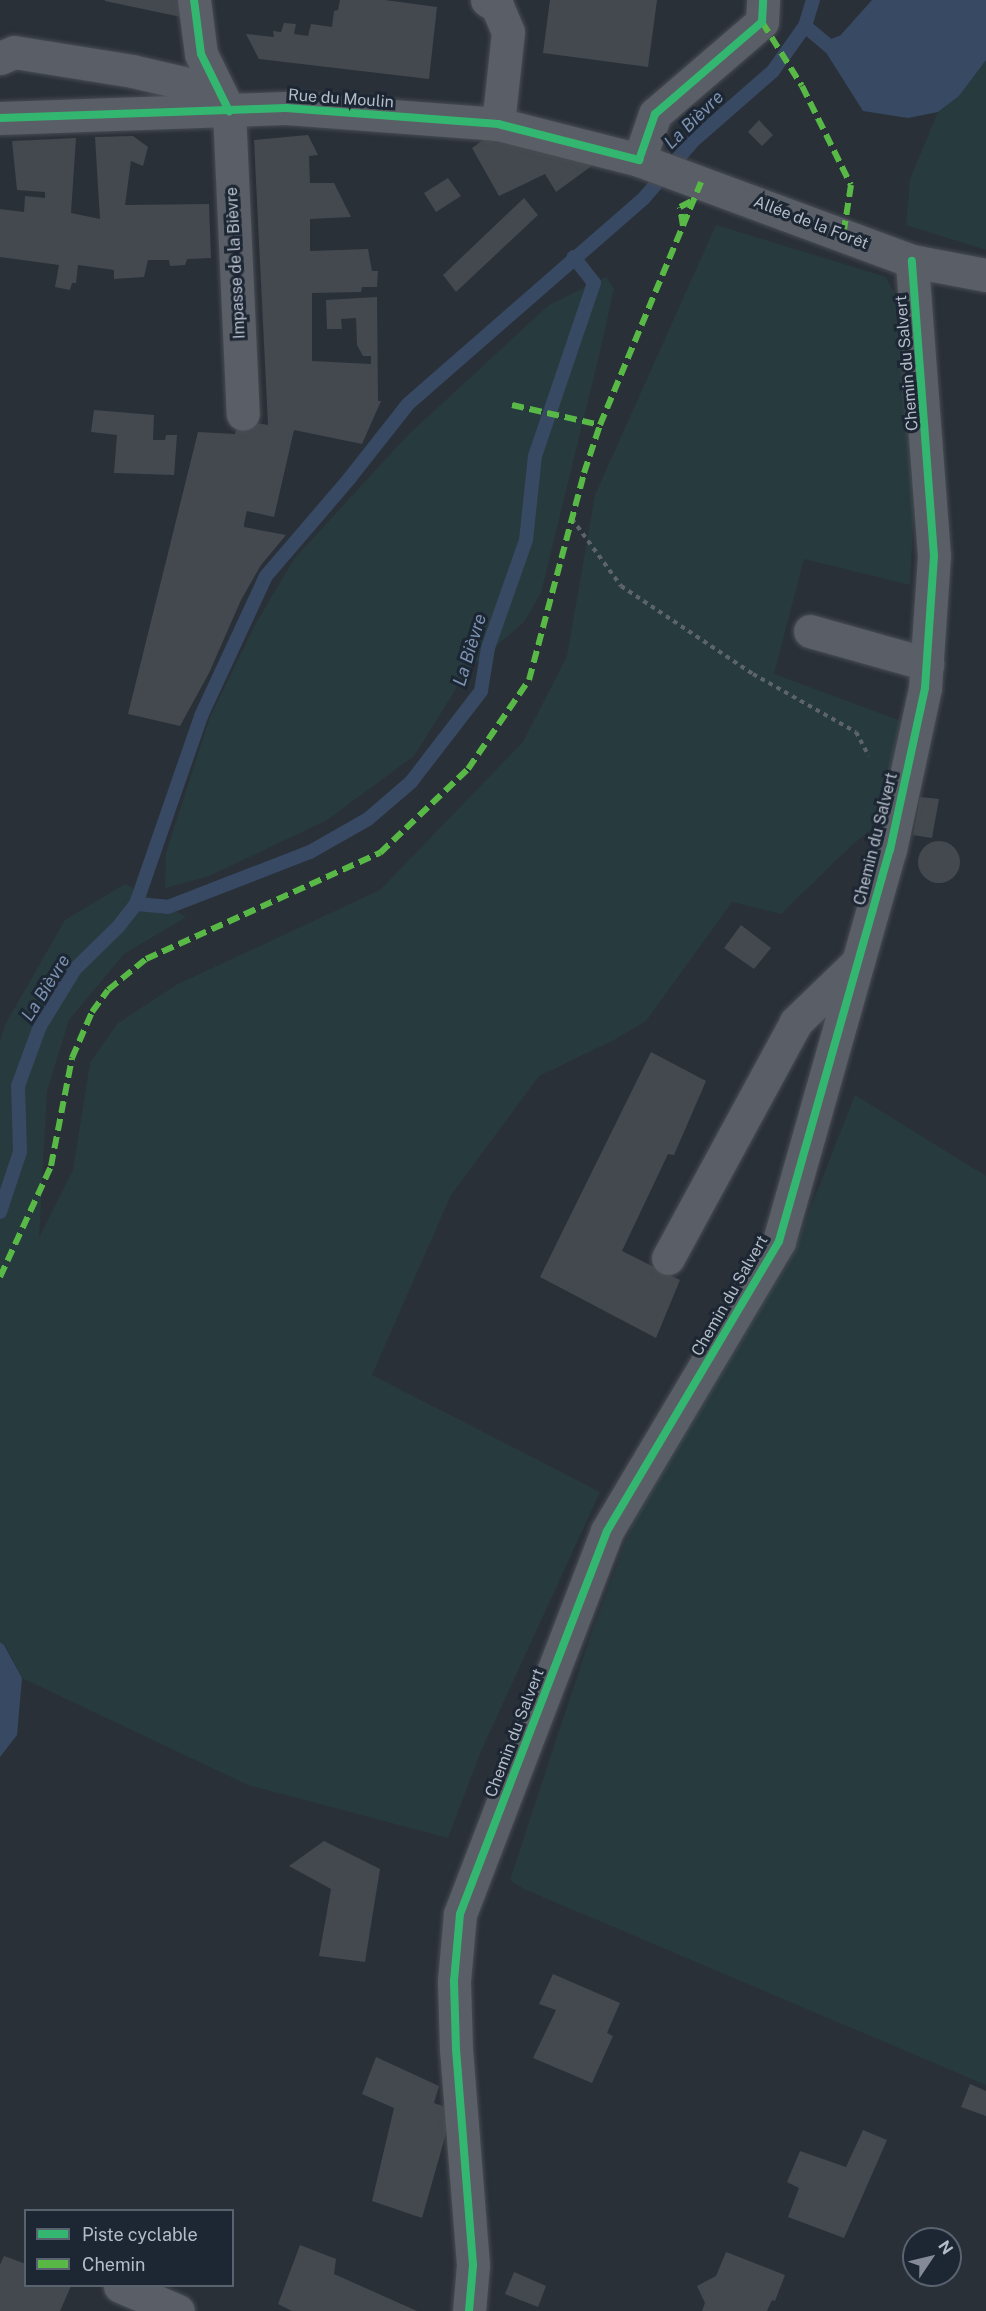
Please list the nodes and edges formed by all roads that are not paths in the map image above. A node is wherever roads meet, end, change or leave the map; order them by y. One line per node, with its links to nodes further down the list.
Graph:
1 (194, 0): 5 (street)
2 (487, 0): 7 (street)
3 (763, 0): 8 (street)
4 (0, 58): 5 (street, Rue du Moulin)
5 (224, 101): 6 (street, Rue du Moulin); 7 (street, Rue du Moulin); 11 (street, Impasse de la Bièvre)
6 (0, 118)
7 (498, 124): 8 (street, Rue du Moulin)
8 (639, 160): 9 (street, Allée de la Forêt)
9 (912, 261): 10 (street, Allée de la Forêt); 13 (street, Chemin du Salvert)
10 (986, 275)
11 (243, 414)
12 (810, 631): 13 (street)
13 (927, 664): 14 (street, Chemin du Salvert)
14 (858, 962): 15 (street); 18 (street, Chemin du Salvert)
15 (668, 1258)
16 (122, 2287): 17 (street)
17 (178, 2311)
18 (470, 2311)

